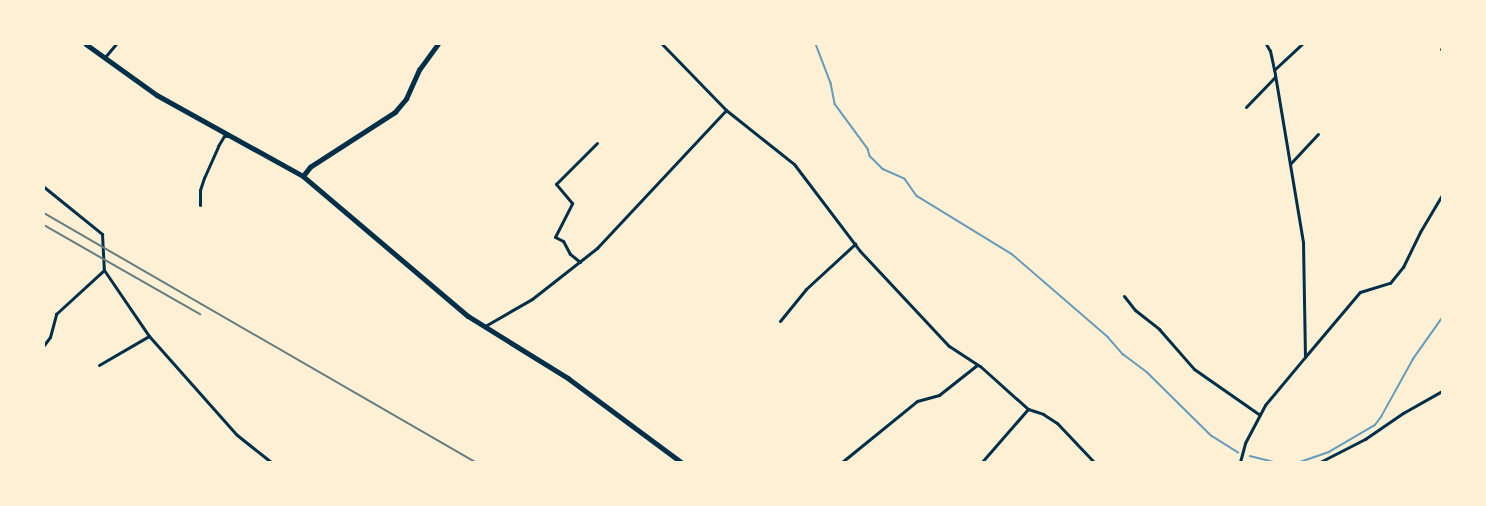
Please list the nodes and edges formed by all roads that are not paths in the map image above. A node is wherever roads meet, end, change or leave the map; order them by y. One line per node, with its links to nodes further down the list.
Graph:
1 (86, 44): 7 (main road)
2 (116, 44): 7 (street)
3 (438, 44): 16 (main road)
4 (662, 44): 11 (street)
5 (1266, 44): 8 (street)
6 (1302, 44): 8 (street)
7 (105, 57): 13 (main road)
8 (1274, 70): 9 (street)
9 (1275, 77): 10 (street); 15 (street)
10 (1246, 107)
11 (726, 110): 20 (street); 21 (street)
12 (1318, 134): 15 (street)
13 (229, 135): 16 (main road); 19 (street)
14 (597, 143): 21 (street)
15 (1290, 164): 28 (street)
16 (303, 176): 25 (main road)
17 (44, 187): 22 (street)
18 (1443, 195): 28 (street)
19 (200, 205)
20 (855, 244): 24 (street); 30 (street)
21 (580, 262): 25 (street)
22 (104, 270): 26 (street); 27 (street)
23 (1124, 296): 33 (street)
24 (780, 321)
25 (483, 327): 35 (main road)
26 (149, 336): 29 (street); 34 (street)
27 (44, 345)
28 (1305, 357): 33 (street)
29 (99, 365)
30 (977, 365): 32 (street); 36 (street)
31 (1443, 391): 40 (street)
32 (1028, 409): 37 (street); 38 (street)
33 (1260, 415): 39 (street)
34 (271, 462)
35 (681, 462)
36 (842, 462)
37 (982, 462)
38 (1094, 462)
39 (1240, 462)
40 (1320, 462)

